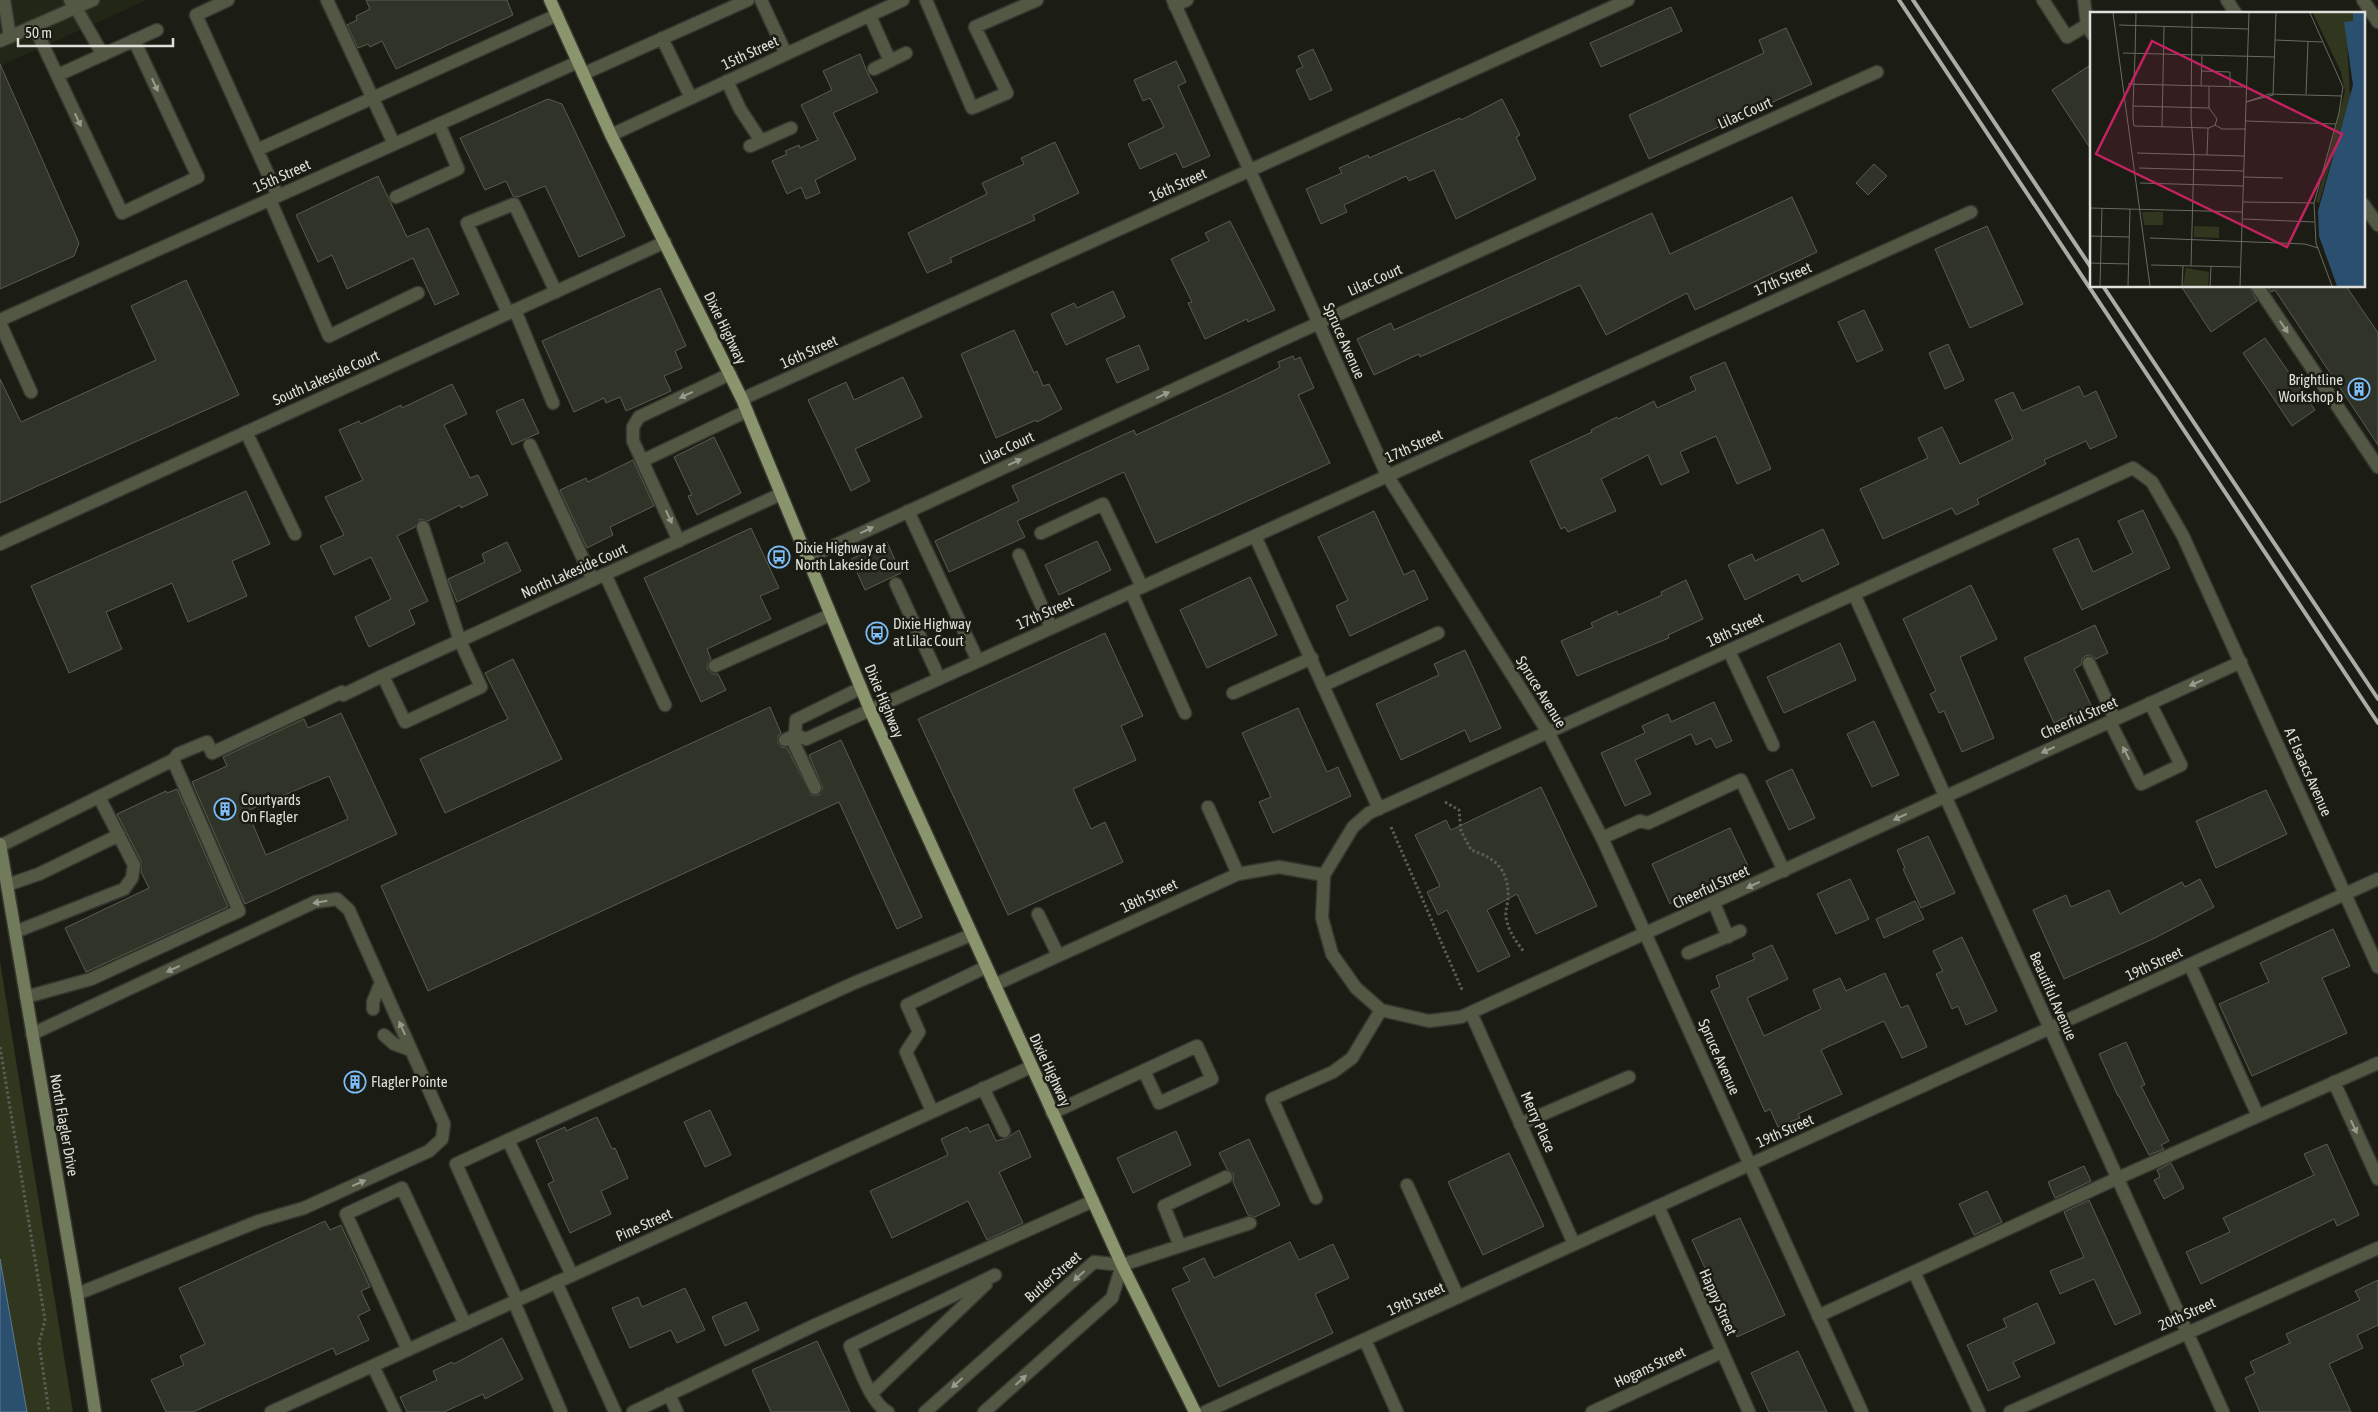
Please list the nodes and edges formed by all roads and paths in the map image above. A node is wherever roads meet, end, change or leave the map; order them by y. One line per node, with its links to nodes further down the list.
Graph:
1 (4, 0): 26 (street)
2 (93, 0): 17 (street)
3 (228, 0): 43 (street)
4 (327, 0): 37 (street)
5 (550, 0): 19 (main road, Dixie Highway)
6 (748, 0): 25 (street, 15th Street)
7 (761, 0): 29 (street)
8 (903, 0): 20 (street, 15th Street)
9 (926, 0): 10 (street)
10 (1037, 0)
11 (1628, 0): 44 (street, 16th Street)
12 (2043, 0): 23 (street)
13 (2084, 0): 23 (street)
14 (2227, 0): 18 (street)
15 (2363, 0): 21 (street)
16 (1178, 2): 44 (street, Spruce Avenue)
17 (73, 4): 22 (street); 30 (street)
18 (2235, 12)
19 (556, 15): 32 (main road, Dixie Highway); 37 (street)
20 (870, 16): 29 (street, 15th Street); 31 (street)
21 (2378, 22)
22 (34, 26): 26 (street); 35 (street)
23 (2090, 29)
24 (157, 30): 27 (street)
25 (662, 38): 32 (street, 15th Street); 38 (street)
26 (5, 39)
27 (134, 40): 30 (street); 35 (street)
28 (906, 53): 31 (street)
29 (786, 54): 36 (street, 15th Street)
30 (103, 55): 35 (street)
31 (890, 61): 33 (street)
32 (580, 68): 39 (street, 15th Street); 41 (main road, Dixie Highway)
33 (874, 69)
34 (1877, 72): 56 (street, Lilac Court)
35 (58, 75)
36 (727, 82): 38 (street, 15th Street); 40 (street)
37 (373, 98): 42 (street); 43 (street)
38 (691, 98): 41 (street, 15th Street)
39 (438, 124): 42 (street, 15th Street); 45 (street)
40 (791, 128)
41 (611, 135): 50 (main road, Dixie Highway)
42 (394, 144): 46 (street, 15th Street)
43 (257, 150): 46 (street)
44 (1250, 171): 56 (street, Spruce Avenue); 60 (street, 16th Street)
45 (396, 197)
46 (274, 198): 53 (street); 55 (street, 15th Street)
47 (2366, 208): 49 (street)
48 (1971, 212): 66 (street, 17th Street)
49 (2378, 225)
50 (665, 242): 52 (street, South Lakeside Court); 57 (main road, Dixie Highway)
51 (2258, 288): 64 (street, one-way to 64)
52 (556, 292): 54 (street, South Lakeside Court); 54 (street)
53 (418, 293)
54 (512, 312): 59 (street); 61 (street, South Lakeside Court)
55 (0, 322): 58 (street)
56 (1318, 324): 66 (street, Spruce Avenue); 68 (street, Lilac Court, one-way to 56)
57 (730, 374): 60 (main road, Dixie Highway); 63 (street, one-way to 63)
58 (31, 392)
59 (553, 404)
60 (744, 405): 63 (street, 16th Street); 67 (main road, Dixie Highway)
61 (246, 432): 71 (street); 74 (street, South Lakeside Court)
62 (530, 445): 78 (street)
63 (642, 461): 73 (street, one-way to 73)
64 (2378, 467)
65 (2133, 468): 81 (street, 18th Street); 89 (street, A E Isaacs Avenue)
66 (1387, 475): 72 (street, 17th Street); 102 (street, Spruce Avenue)
67 (781, 494): 73 (street, North Lakeside Court); 76 (main road, Dixie Highway)
68 (908, 511): 76 (street, Lilac Court, one-way to 68); 88 (street)
69 (423, 527): 85 (street)
70 (1040, 532): 80 (street)
71 (295, 534)
72 (1255, 536): 80 (street, 17th Street); 87 (street)
73 (679, 541): 77 (street, North Lakeside Court)
74 (0, 544)
75 (1020, 555): 83 (street)
76 (807, 558): 82 (main road, Dixie Highway)
77 (605, 574): 78 (street, North Lakeside Court); 98 (street)
78 (593, 580): 85 (street, North Lakeside Court)
79 (896, 584): 93 (street)
80 (1136, 589): 83 (street, 17th Street); 100 (street)
81 (1854, 594): 86 (street, 18th Street); 107 (street, Beautiful Avenue)
82 (830, 614): 91 (street); 95 (main road, Dixie Highway)
83 (1051, 628): 88 (street, 17th Street)
84 (1438, 633): 94 (street)
85 (460, 640): 92 (street, North Lakeside Court); 92 (street)
86 (1729, 651): 102 (street, 18th Street); 104 (street)
87 (1312, 658): 94 (street); 96 (street)
88 (978, 661): 93 (street, 17th Street)
89 (2241, 662): 97 (street, Cheerful Street, one-way to 97); 122 (street, A E Isaacs Avenue)
90 (2089, 664): 101 (street)
91 (715, 666)
92 (381, 676): 105 (street, North Lakeside Court)
93 (939, 678): 99 (street, 17th Street)
94 (1324, 685): 111 (street)
95 (861, 688): 99 (main road, Dixie Highway); 103 (street)
96 (1233, 693)
97 (2150, 703): 101 (street, Cheerful Street); 101 (street, one-way to 101)
98 (665, 704)
99 (870, 710): 103 (street, 17th Street); 127 (main road, Dixie Highway)
100 (1185, 713)
101 (2113, 720): 107 (street, Cheerful Street, one-way to 107)
102 (1549, 734): 111 (street, 18th Street); 115 (street, Spruce Avenue)
103 (790, 737): 106 (street)
104 (1773, 745)
105 (173, 760): 108 (street); 139 (street)
106 (814, 788)
107 (1945, 796): 117 (street, Cheerful Street, one-way to 117); 143 (street, Beautiful Avenue)
108 (99, 797): 114 (street); 116 (street)
109 (1445, 802): 130 (path)
110 (1208, 808): 118 (street)
111 (1379, 809): 112 (street, 18th Street)
112 (1353, 827): 119 (street, Cheerful Street)
113 (1391, 827): 138 (path)
114 (119, 835): 121 (street); 126 (street)
115 (1602, 838): 117 (street); 128 (street, Spruce Avenue)
116 (0, 845): 121 (street, North Flagler Drive)
117 (1784, 871): 123 (street, Cheerful Street, one-way to 123)
118 (1238, 874): 119 (street, 18th Street); 132 (street, 18th Street)
119 (1324, 875): 141 (street, Cheerful Street)
120 (2378, 879): 122 (street, 19th Street)
121 (7, 885): 126 (street, North Flagler Drive)
122 (2345, 894): 133 (street, 19th Street); 135 (street, A E Isaacs Avenue)
123 (1714, 904): 128 (street, Cheerful Street); 129 (street)
124 (1038, 914): 132 (street)
125 (1740, 931): 129 (street)
126 (15, 932): 139 (street, North Flagler Drive)
127 (971, 935): 134 (main road, Dixie Highway); 159 (street)
128 (1646, 935): 142 (street, Cheerful Street); 160 (street, Spruce Avenue)
129 (1728, 937): 131 (street)
130 (1524, 952)
131 (1688, 954)
132 (1058, 955): 137 (street, 18th Street)
133 (2190, 965): 143 (street, 19th Street); 156 (street)
134 (986, 967): 137 (main road, Dixie Highway); 154 (street)
135 (2378, 967)
136 (381, 982): 140 (street); 144 (street, one-way to 144); 147 (street, one-way to 136)
137 (994, 985): 149 (main road, Dixie Highway)
138 (1463, 992)
139 (26, 997): 144 (street, North Flagler Drive)
140 (372, 1009)
141 (1381, 1010): 142 (street, Cheerful Street); 165 (street)
142 (1471, 1013): 157 (street, Merry Place)
143 (2050, 1029): 160 (street, 19th Street); 162 (street, Beautiful Avenue)
144 (32, 1034): 176 (street, North Flagler Drive)
145 (384, 1035): 147 (street)
146 (0, 1047): 188 (path)
147 (412, 1050): 176 (street, one-way to 147)
148 (2378, 1063): 152 (street)
149 (1031, 1067): 153 (street, Pine Street); 155 (main road, Dixie Highway)
150 (1144, 1071): 150 (street); 155 (street)
151 (1629, 1077): 157 (street)
152 (2334, 1082): 156 (street); 163 (street, one-way to 163)
153 (983, 1088): 154 (street, Pine Street); 158 (street)
154 (932, 1111): 174 (street, Pine Street)
155 (1052, 1112): 166 (main road, Dixie Highway)
156 (2258, 1116): 162 (street)
157 (1520, 1124): 169 (street, Merry Place)
158 (1004, 1131)
159 (508, 1140): 174 (street); 178 (street)
160 (1750, 1164): 167 (street, 19th Street); 179 (street, Spruce Avenue)
161 (1226, 1177): 170 (street)
162 (2118, 1178): 173 (street); 181 (street, Beautiful Avenue)
163 (2378, 1179)
164 (1407, 1185): 177 (street)
165 (1316, 1198)
166 (1093, 1200): 172 (main road, Dixie Highway); 187 (street)
167 (1658, 1206): 169 (street, 19th Street); 184 (street, Happy Street)
168 (1250, 1223): 170 (street)
169 (1574, 1244): 177 (street, 19th Street)
170 (1180, 1246): 172 (street)
171 (2378, 1248): 181 (street, 20th Street)
172 (1122, 1265): 197 (street, Butler Street, one-way to 197); 198 (street, one-way to 172); 199 (main road, Dixie Highway)
173 (1914, 1272): 179 (street); 205 (street)
174 (572, 1275): 175 (street, Pine Street)
175 (556, 1282): 178 (street, Pine Street); 193 (street)
176 (77, 1294): 189 (street, North Flagler Drive)
177 (1458, 1297): 182 (street, 19th Street)
178 (515, 1301): 180 (street, Pine Street); 192 (street)
179 (1818, 1316): 204 (street, Spruce Avenue)
180 (465, 1324): 183 (street, Pine Street); 183 (street)
181 (2187, 1332): 206 (street, 20th Street); 207 (street, Beautiful Avenue)
182 (1365, 1340): 200 (street, 19th Street); 201 (street)
183 (408, 1350): 185 (street, Pine Street)
184 (1722, 1352): 202 (street, Hogans Street); 203 (street, Happy Street)
185 (373, 1366): 190 (street, Pine Street); 191 (street)
186 (872, 1393): 186 (street); 196 (street)
187 (668, 1394): 194 (street); 195 (street)
188 (49, 1412)
189 (95, 1412)
190 (271, 1412)
191 (395, 1412)
192 (561, 1412)
193 (615, 1412)
194 (633, 1412)
195 (676, 1412)
196 (888, 1412)
197 (925, 1412)
198 (984, 1412)
199 (1194, 1412)
200 (1205, 1412)
201 (1397, 1412)
202 (1592, 1412)
203 (1749, 1412)
204 (1862, 1412)
205 (1979, 1412)
206 (2010, 1412)
207 (2223, 1412)

